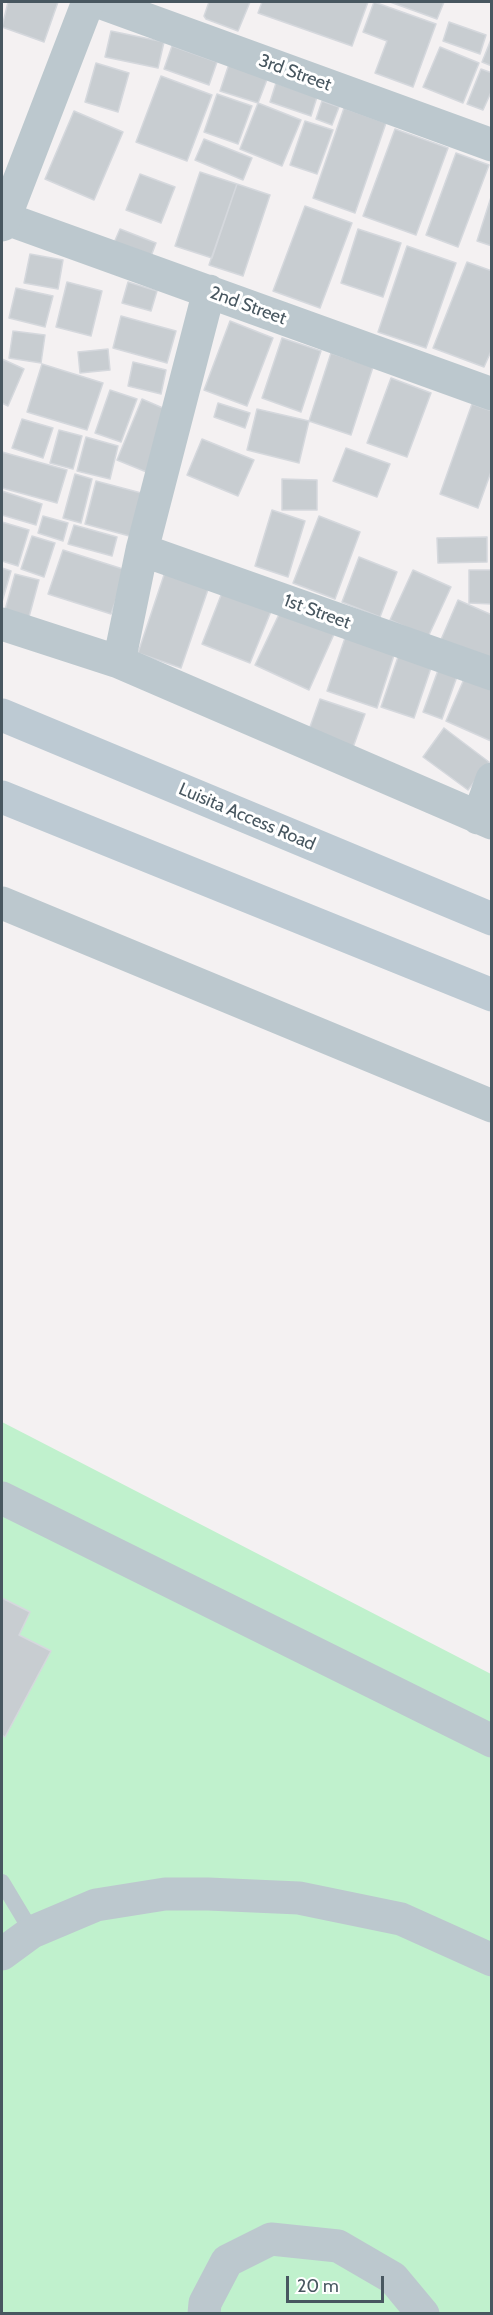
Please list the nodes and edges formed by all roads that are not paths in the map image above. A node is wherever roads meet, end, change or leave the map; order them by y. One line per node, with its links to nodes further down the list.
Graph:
1 (88, 2): 4 (street)
2 (99, 2): 3 (street, 3rd Street)
3 (492, 145)
4 (3, 222): 5 (street, 2nd Street)
5 (209, 291): 6 (street, 2nd Street); 7 (street)
6 (492, 394)
7 (142, 550): 9 (street); 10 (street, 1st Street)
8 (2, 624): 9 (street)
9 (119, 662): 14 (street)
10 (492, 674)
11 (2, 715): 16 (main road, Luisita Access Road)
12 (492, 779): 14 (street)
13 (2, 797): 17 (main road)
14 (485, 821)
15 (2, 903): 18 (street)
16 (492, 919)
17 (492, 995)
18 (492, 1106)
19 (2, 1498): 20 (street)
20 (492, 1741)
21 (2, 1882): 22 (lane)
22 (32, 1932): 23 (street); 24 (street)
23 (2, 1954)
24 (492, 1960)
25 (204, 2313): 26 (street)
26 (423, 2313)

